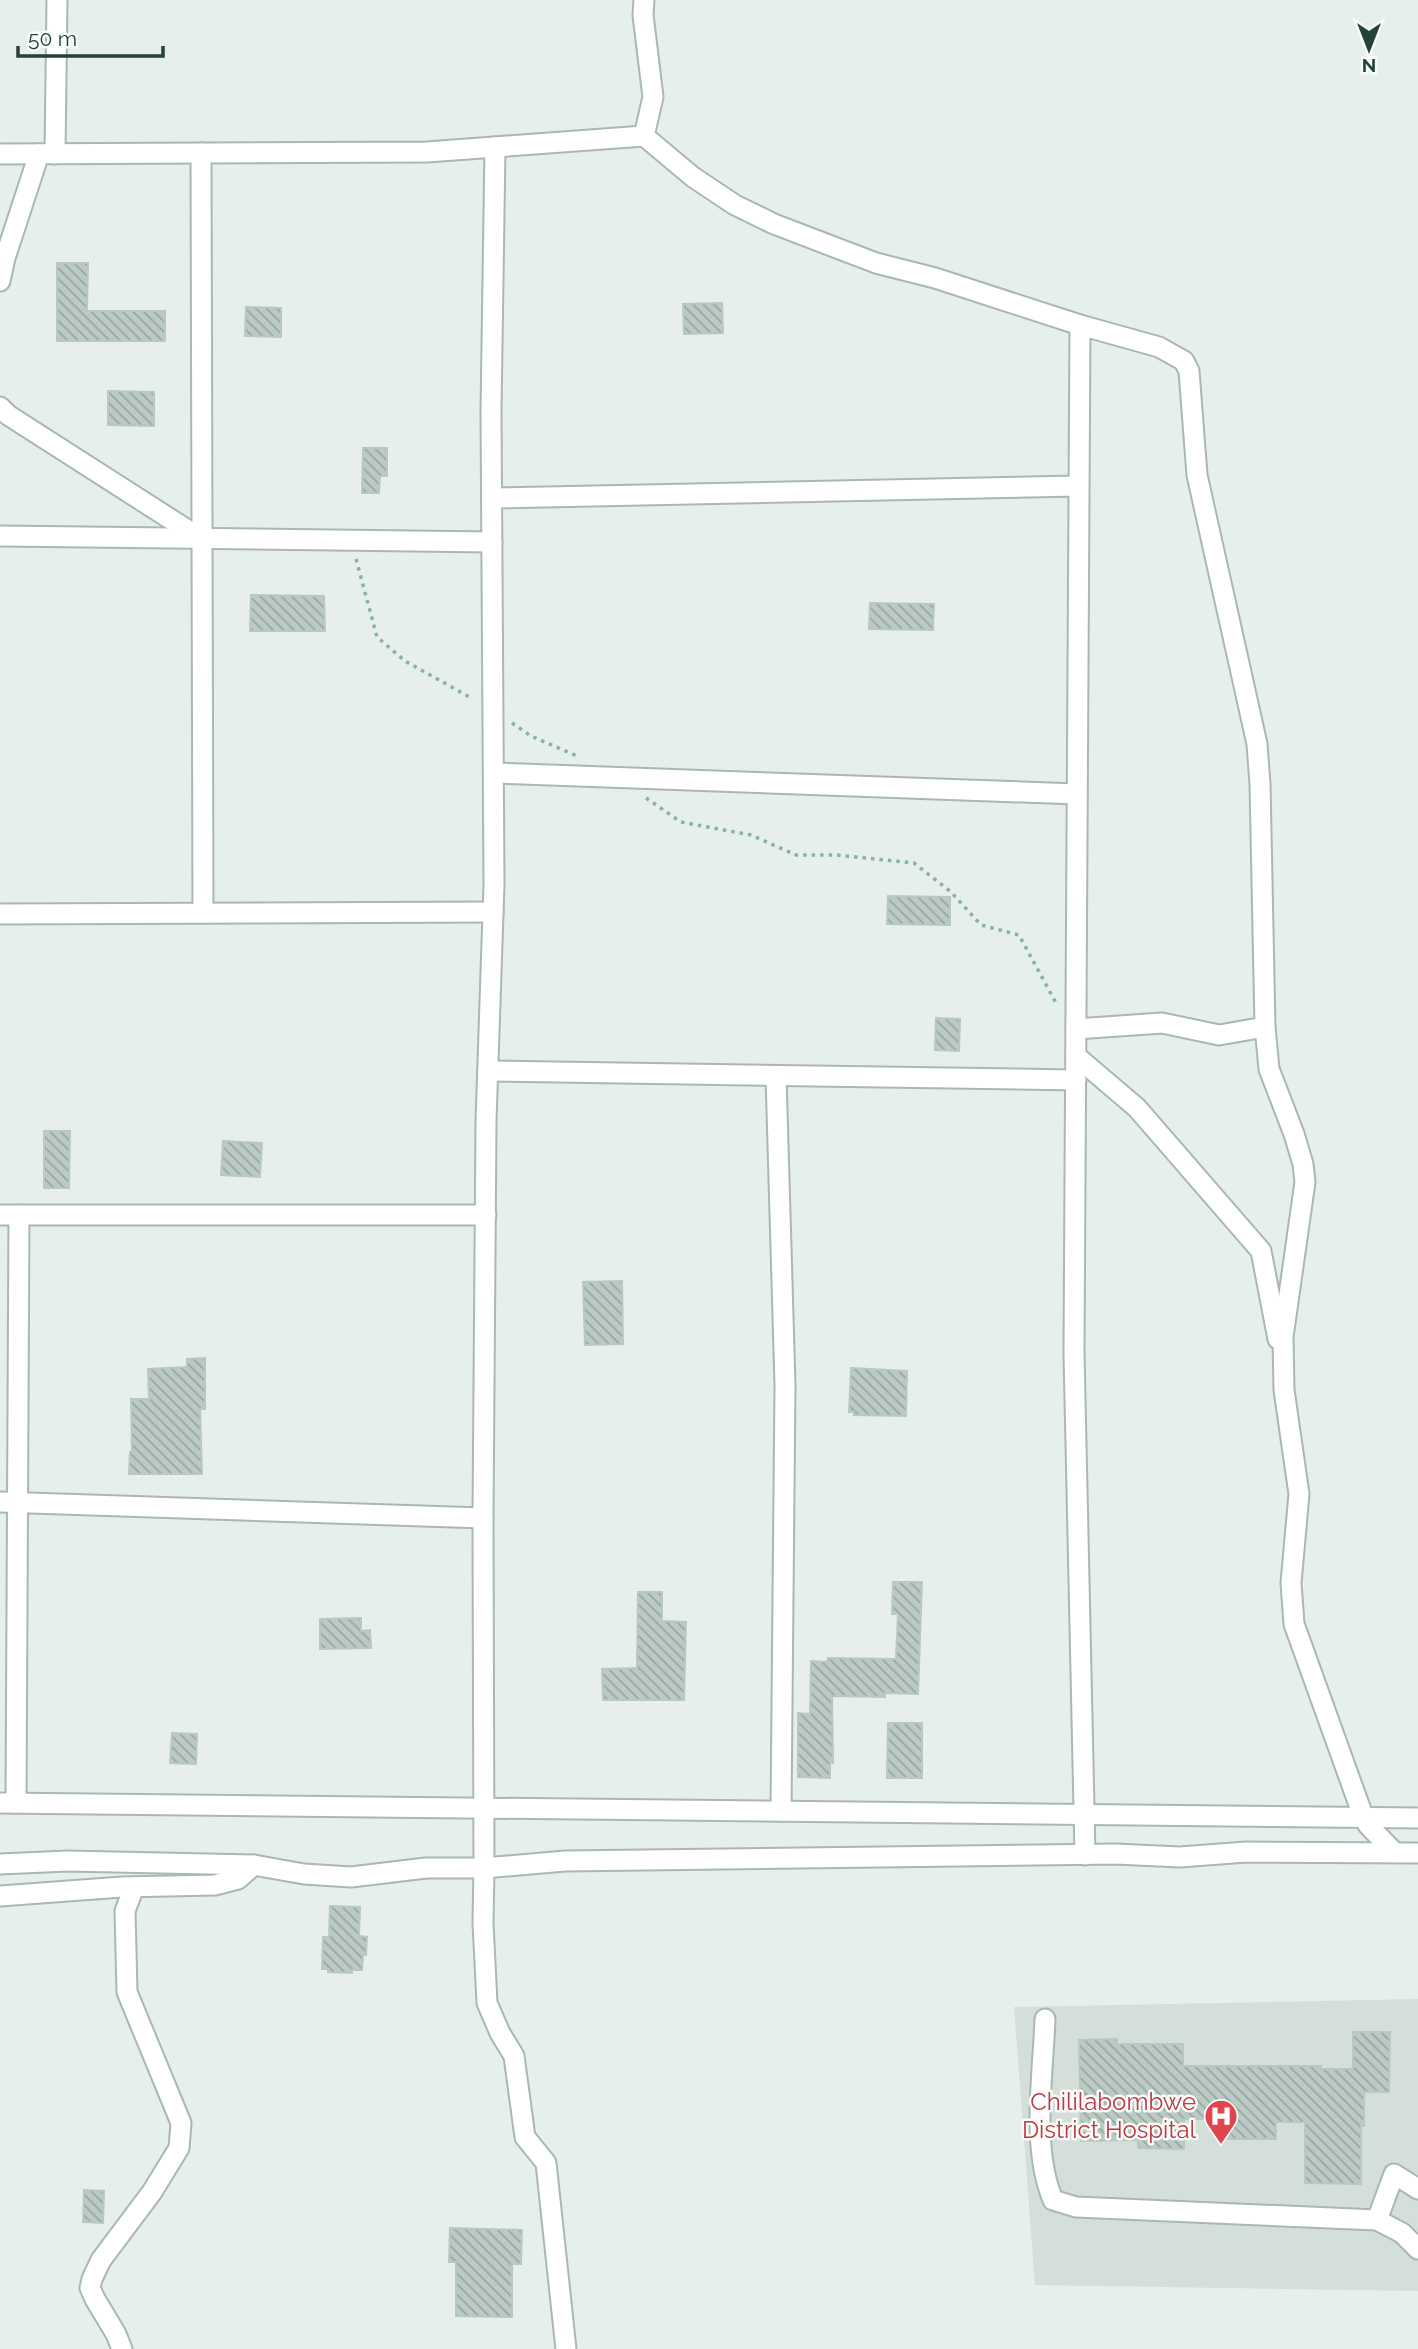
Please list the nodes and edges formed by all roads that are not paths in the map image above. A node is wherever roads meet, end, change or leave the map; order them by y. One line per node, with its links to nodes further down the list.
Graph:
1 (57, 0): 6 (street)
2 (644, 0): 3 (street)
3 (643, 136): 4 (street); 9 (street)
4 (495, 147): 7 (street); 12 (street)
5 (0, 153): 6 (street)
6 (47, 153): 7 (street); 8 (street)
7 (201, 153): 14 (street)
8 (0, 281)
9 (1080, 325): 11 (street); 21 (street)
10 (0, 407): 14 (street)
11 (1078, 486): 12 (street); 17 (street)
12 (492, 498): 15 (street)
13 (0, 536): 14 (street)
14 (200, 538): 15 (street); 19 (street)
15 (492, 542): 16 (street)
16 (494, 773): 17 (street); 18 (street)
17 (1077, 794): 22 (street)
18 (493, 912): 19 (street); 24 (street)
19 (203, 913): 20 (street)
20 (0, 914)
21 (1265, 1027): 22 (street); 29 (street)
22 (1076, 1029): 23 (street)
23 (1076, 1056): 26 (street); 29 (street)
24 (488, 1071): 25 (street); 28 (street)
25 (776, 1076): 26 (street); 34 (street)
26 (1076, 1080): 35 (street)
27 (9, 1215): 28 (street); 30 (street)
28 (486, 1215): 31 (street)
29 (1283, 1370): 36 (street)
30 (9, 1502): 31 (street); 32 (street)
31 (483, 1518): 33 (street)
32 (8, 1803): 33 (street)
33 (485, 1808): 34 (street); 43 (street)
34 (781, 1811): 35 (street)
35 (1084, 1815): 36 (street); 40 (street)
36 (1364, 1818): 37 (street); 38 (street)
37 (1418, 1818)
38 (1394, 1852): 39 (street); 40 (street)
39 (1418, 1853)
40 (1085, 1855): 43 (street)
41 (0, 1864): 42 (street)
42 (254, 1865): 43 (street); 44 (street)
43 (484, 1868): 51 (street)
44 (134, 1887): 45 (street); 50 (street)
45 (0, 1896)
46 (1045, 2019): 48 (street)
47 (1418, 2189): 48 (street)
48 (1377, 2220): 49 (street)
49 (1418, 2249)
50 (122, 2349)
51 (566, 2349)

